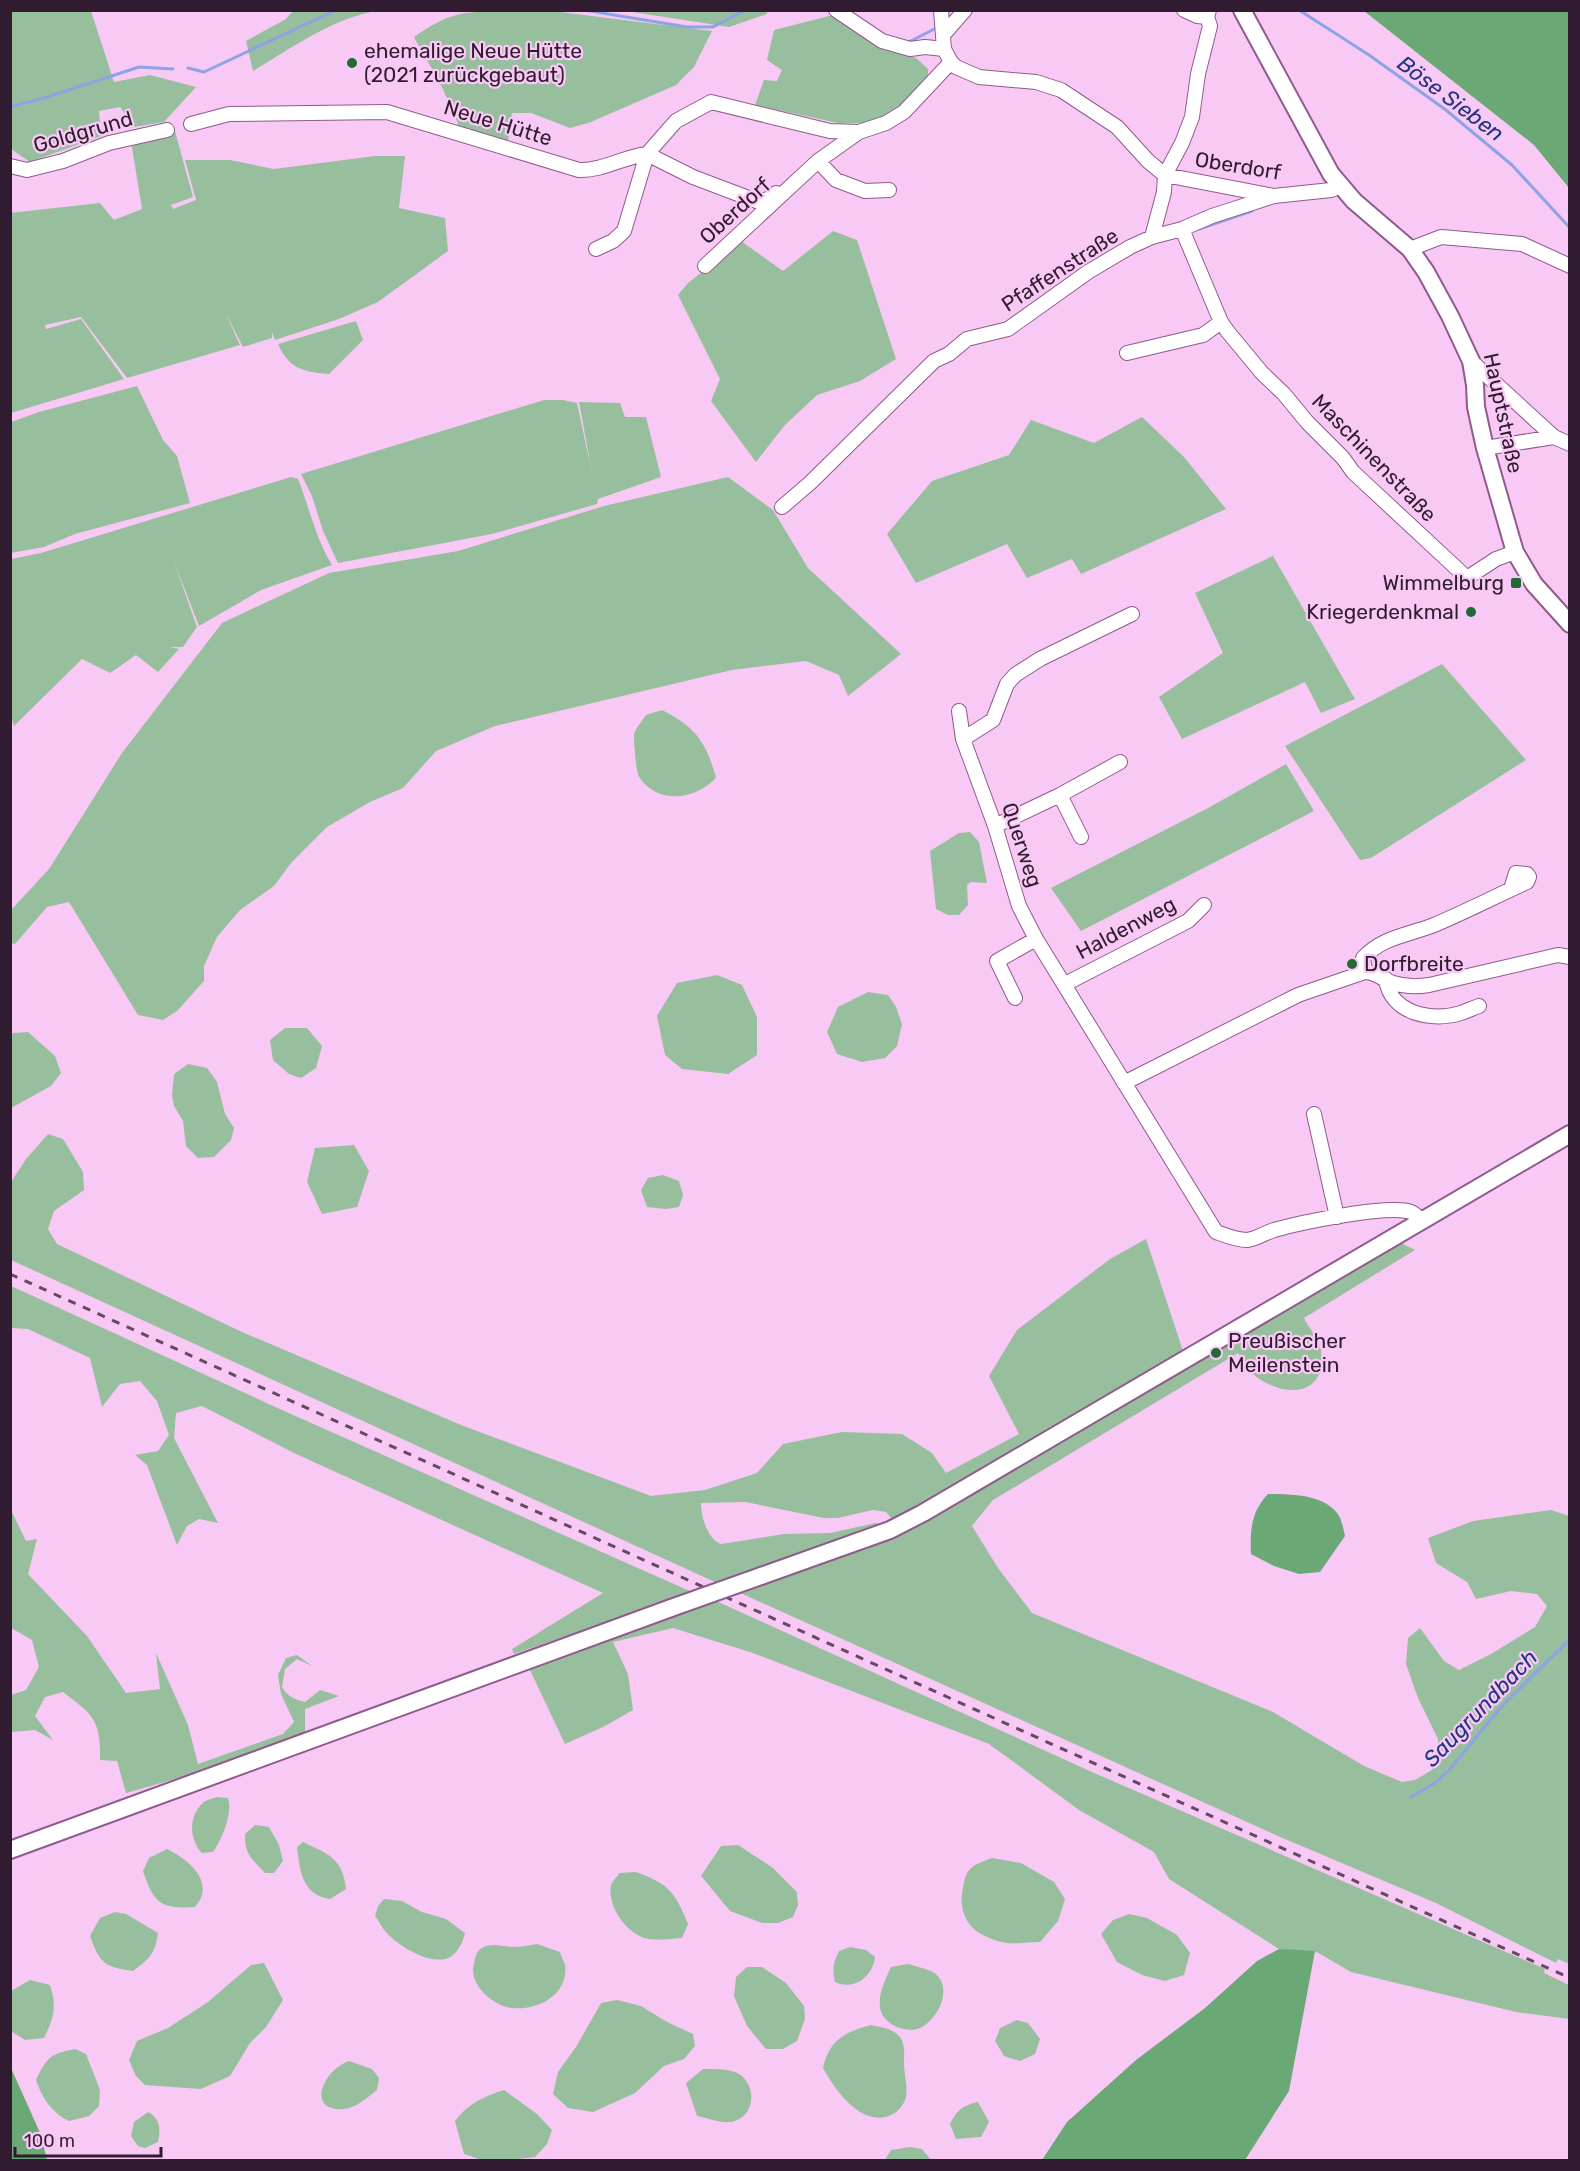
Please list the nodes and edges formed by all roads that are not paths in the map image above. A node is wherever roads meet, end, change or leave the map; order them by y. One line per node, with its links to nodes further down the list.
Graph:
1 (836, 10): 8 (street)
2 (941, 10): 7 (street)
3 (965, 10): 7 (street)
4 (1184, 10): 6 (street)
5 (1242, 10): 17 (main road, Hauptstraße)
6 (1208, 14): 16 (street)
7 (944, 34): 8 (street)
8 (944, 49): 9 (street)
9 (951, 62): 12 (street, Oberdorf); 16 (street, Oberdorf)
10 (191, 124): 13 (street, Neue Hütte)
11 (167, 130): 15 (street, Goldgrund)
12 (859, 132): 13 (street); 14 (street, Oberdorf)
13 (647, 154): 14 (street); 22 (street)
14 (816, 164): 18 (street); 24 (street, Oberdorf)
15 (10, 166)
16 (1165, 175): 19 (street, Oberdorf); 21 (street, Oberdorf)
17 (1340, 186): 19 (street, Oberdorf); 23 (main road, Hauptstraße)
18 (889, 190)
19 (1274, 196): 20 (street, Pfaffenstraße)
20 (1182, 229): 21 (street, Pfaffenstraße); 26 (street, Maschinenstraße)
21 (1152, 237): 32 (street, Pfaffenstraße)
22 (596, 249)
23 (1410, 249): 25 (street); 28 (main road, Hauptstraße)
24 (705, 266)
25 (1569, 266)
26 (1221, 322): 27 (street); 33 (street, Maschinenstraße)
27 (1127, 353)
28 (1471, 361): 29 (street); 31 (main road, Hauptstraße)
29 (1554, 437): 30 (street); 31 (street)
30 (1569, 444)
31 (1485, 448): 33 (main road, Hauptstraße)
32 (782, 507)
33 (1515, 552): 35 (main road, Hauptstraße)
34 (1132, 614): 37 (street)
35 (1569, 624)
36 (959, 711): 37 (street, Querweg)
37 (963, 739): 40 (street, Querweg)
38 (1120, 762): 39 (street)
39 (1060, 795): 40 (street); 41 (street)
40 (996, 826): 44 (street, Querweg)
41 (1081, 837)
42 (1511, 889): 46 (street)
43 (1204, 905): 48 (street, Haldenweg)
44 (1036, 939): 48 (street, Querweg); 49 (street)
45 (1564, 956): 47 (street)
46 (1365, 972): 47 (street); 51 (street)
47 (1386, 979): 50 (street)
48 (1065, 984): 51 (street)
49 (1015, 998)
50 (1479, 1006)
51 (1124, 1083): 54 (street)
52 (1314, 1114): 54 (street)
53 (1569, 1134): 55 (main road)
54 (1337, 1217): 55 (street)
55 (1421, 1221): 56 (main road, bridge)
56 (10, 1850)

